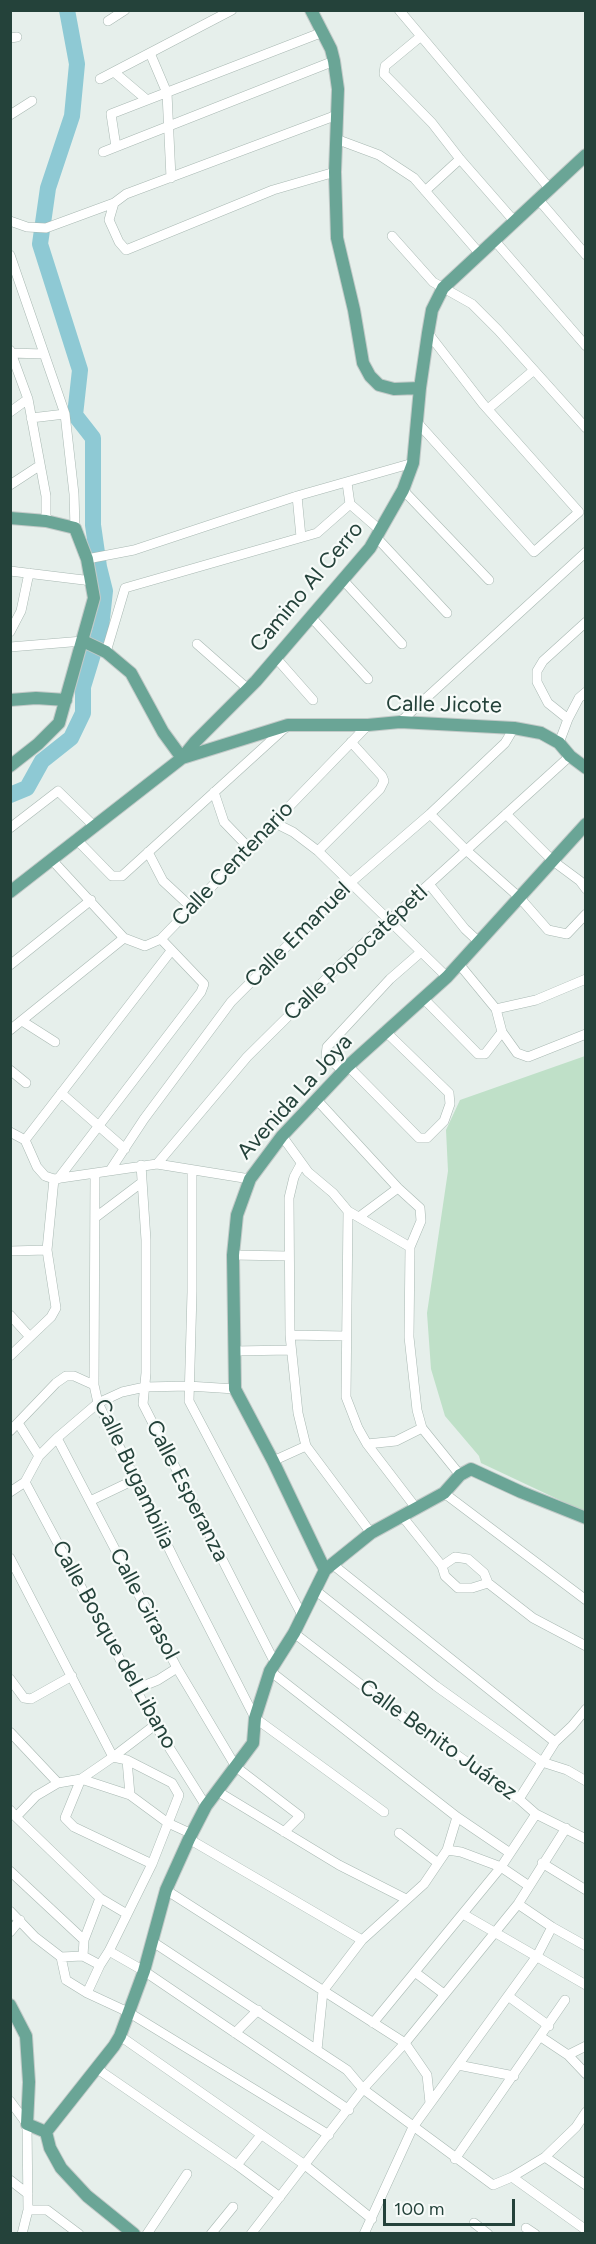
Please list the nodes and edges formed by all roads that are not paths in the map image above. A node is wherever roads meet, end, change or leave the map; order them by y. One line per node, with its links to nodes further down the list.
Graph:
1 (125, 10): 5 (street)
2 (232, 10): 8 (street)
3 (311, 10): 6 (main road)
4 (399, 10): 7 (street)
5 (108, 21)
6 (323, 32): 9 (main road); 12 (street)
7 (420, 37): 21 (street); 25 (street)
8 (150, 53): 10 (street); 12 (street)
9 (334, 61): 16 (main road); 17 (street)
10 (114, 72): 11 (street); 13 (street)
11 (100, 79)
12 (167, 93): 13 (street); 17 (street)
13 (147, 100): 19 (street)
14 (32, 101): 15 (street)
15 (10, 115)
16 (337, 115): 18 (main road); 24 (street)
17 (167, 126): 19 (street); 24 (street)
18 (336, 139): 23 (main road); 26 (street)
19 (116, 147): 20 (street)
20 (103, 152)
21 (460, 159): 26 (street); 30 (street)
22 (583, 162): 25 (main road)
23 (335, 172): 28 (street); 42 (main road)
24 (171, 178): 28 (street)
25 (550, 189): 27 (main road)
26 (425, 191): 33 (street)
27 (538, 200): 30 (main road); 35 (street)
28 (114, 203): 29 (street)
29 (10, 221)
30 (515, 222): 32 (main road)
31 (392, 236): 36 (street)
32 (495, 241): 33 (main road); 38 (street)
33 (480, 254): 36 (main road)
34 (10, 255): 40 (street)
35 (585, 255)
36 (443, 288): 37 (main road, Camino Al Cerro); 41 (street)
37 (428, 333): 42 (main road, Camino Al Cerro); 44 (street)
38 (585, 346)
39 (11, 352): 40 (street); 43 (street)
40 (44, 354): 46 (street)
41 (534, 370): 44 (street); 49 (street)
42 (420, 388): 48 (main road, Camino Al Cerro)
43 (28, 399): 45 (street); 47 (street)
44 (488, 409): 48 (street)
45 (10, 412)
46 (65, 414): 47 (street); 59 (street)
47 (32, 418): 51 (street)
48 (417, 422): 50 (main road, Camino Al Cerro)
49 (585, 428)
50 (413, 463): 52 (street); 54 (main road, Camino Al Cerro)
51 (39, 466): 53 (street); 58 (street)
52 (347, 483): 55 (street); 56 (street)
53 (10, 485)
54 (403, 490): 60 (main road, Camino Al Cerro); 67 (street)
55 (297, 496): 61 (street); 63 (street)
56 (350, 504): 60 (street); 61 (street)
57 (10, 518): 58 (main road)
58 (46, 521): 59 (main road)
59 (75, 528): 63 (main road)
60 (379, 534): 66 (main road, Camino Al Cerro); 70 (street)
61 (301, 537): 78 (street)
62 (585, 552): 87 (street)
63 (87, 560): 68 (main road)
64 (10, 571): 65 (street)
65 (29, 573): 68 (street); 69 (street)
66 (343, 580): 71 (main road, Camino Al Cerro); 76 (street)
67 (489, 580)
68 (92, 581): 74 (main road)
69 (16, 611): 73 (street)
70 (447, 613)
71 (311, 617): 79 (main road, Camino Al Cerro); 80 (street)
72 (585, 622): 86 (street)
73 (10, 632)
74 (83, 641): 77 (street); 78 (main road); 85 (main road)
75 (197, 644): 81 (street)
76 (402, 644)
77 (10, 647)
78 (106, 652): 96 (main road)
79 (276, 658): 81 (main road, Camino Al Cerro); 83 (street)
80 (368, 679)
81 (248, 689): 96 (main road, Camino Al Cerro)
82 (585, 692): 86 (street)
83 (313, 699)
84 (10, 700): 85 (main road)
85 (66, 700): 94 (main road)
86 (568, 719): 92 (street)
87 (400, 722): 89 (main road, Calle Jicote); 90 (main road, Calle Jicote)
88 (288, 725): 89 (main road, Calle Jicote); 96 (main road, Calle Jicote); 99 (street)
89 (368, 725): 91 (street, Calle Centenario)
90 (514, 728): 92 (main road, Calle Jicote); 100 (street, Calle Emanuel)
91 (351, 742): 102 (street, Calle Centenario); 109 (street)
92 (559, 743): 95 (main road, Calle Jicote)
93 (10, 754): 94 (street)
94 (25, 754): 97 (main road)
95 (570, 756): 98 (main road, Calle Jicote); 101 (street, Calle Popocatépetl)
96 (182, 758): 104 (main road)
97 (10, 766)
98 (585, 768)
99 (214, 792): 107 (street); 110 (street)
100 (430, 814): 108 (street); 113 (street, Calle Emanuel)
101 (506, 814): 108 (street, Calle Popocatépetl); 112 (street)
102 (273, 822): 107 (street, Calle Centenario); 109 (street)
103 (585, 824): 112 (main road, Avenida La Joya)
104 (93, 825): 105 (street); 106 (main road)
105 (10, 828)
106 (76, 839): 110 (street); 111 (main road)
107 (249, 848): 119 (street, Calle Centenario)
108 (465, 850): 114 (street, Calle Popocatépetl); 117 (street)
109 (318, 851): 113 (street)
110 (148, 852): 119 (street)
111 (52, 860): 116 (main road); 118 (street)
112 (553, 861): 115 (street); 117 (main road, Avenida La Joya)
113 (350, 883): 121 (street); 148 (street, Calle Emanuel)
114 (429, 884): 121 (street, Calle Popocatépetl); 124 (street)
115 (585, 889)
116 (10, 892)
117 (520, 898): 120 (street); 124 (main road, Avenida La Joya)
118 (91, 900): 122 (street); 128 (street)
119 (191, 907): 123 (street, Calle Centenario)
120 (585, 914)
121 (389, 921): 126 (street); 149 (street, Calle Popocatépetl)
122 (124, 938): 123 (street); 133 (street)
123 (161, 939): 125 (street, Calle Centenario)
124 (479, 942): 127 (main road, Avenida La Joya)
125 (171, 951): 142 (street); 144 (street, Calle Centenario)
126 (422, 952): 129 (street); 139 (street)
127 (459, 964): 129 (main road, Avenida La Joya); 132 (street)
128 (10, 965)
129 (447, 977): 131 (main road, Avenida La Joya)
130 (585, 979): 132 (street)
131 (424, 999): 135 (main road, Avenida La Joya); 136 (street)
132 (496, 1009): 136 (street)
133 (22, 1021): 134 (street); 138 (street)
134 (10, 1030)
135 (385, 1031): 139 (main road, Avenida La Joya); 139 (street)
136 (502, 1032): 137 (street)
137 (585, 1034)
138 (55, 1042)
139 (346, 1069): 143 (main road, Avenida La Joya)
140 (10, 1070): 141 (street)
141 (26, 1083)
142 (61, 1093): 144 (street); 147 (street)
143 (317, 1100): 146 (main road, Avenida La Joya); 158 (street)
144 (98, 1126): 148 (street); 155 (street, Calle Centenario)
145 (10, 1132): 147 (street)
146 (282, 1136): 150 (street); 156 (main road, Avenida La Joya)
147 (25, 1140): 155 (street)
148 (125, 1149): 152 (street, Calle Emanuel)
149 (157, 1164): 151 (street); 153 (street)
150 (301, 1164): 159 (street); 166 (street)
151 (141, 1165): 152 (street); 157 (street, Calle Esperanza)
152 (111, 1169): 154 (street)
153 (192, 1171): 156 (street); 175 (street)
154 (95, 1174): 155 (street); 160 (street, Calle Bugambilia)
155 (56, 1179): 163 (street)
156 (250, 1179): 165 (main road, Avenida La Joya)
157 (141, 1183): 160 (street); 176 (street, Calle Esperanza)
158 (398, 1188): 161 (street); 162 (street)
159 (348, 1211): 161 (street); 170 (street)
160 (96, 1217): 174 (street, Calle Bugambilia)
161 (359, 1217): 162 (street)
162 (410, 1247): 180 (street)
163 (47, 1250): 164 (street); 169 (street)
164 (10, 1251)
165 (233, 1255): 166 (street); 172 (main road, Avenida La Joya)
166 (288, 1256): 168 (street)
167 (10, 1315): 169 (street)
168 (290, 1335): 170 (street); 171 (street)
169 (30, 1336): 173 (street)
170 (346, 1336): 183 (street)
171 (291, 1350): 172 (street); 184 (street)
172 (234, 1351): 177 (main road, Avenida La Joya)
173 (10, 1356)
174 (94, 1385): 178 (street, Calle Bugambilia); 179 (street)
175 (188, 1386): 176 (street); 177 (street); 203 (street)
176 (145, 1388): 178 (street); 206 (street, Calle Esperanza)
177 (235, 1389): 186 (main road, Avenida La Joya)
178 (99, 1403): 182 (street); 188 (street, Calle Bugambilia)
179 (18, 1423): 181 (street); 185 (street)
180 (422, 1428): 183 (street); 187 (street)
181 (10, 1431)
182 (57, 1438): 185 (street); 192 (street, Calle Girasol)
183 (367, 1444): 193 (street)
184 (306, 1446): 186 (street); 196 (street)
185 (39, 1456): 189 (street)
186 (273, 1461): 199 (main road, Avenida La Joya)
187 (460, 1475): 191 (main road); 195 (main road)
188 (136, 1479): 192 (street); 212 (street, Calle Bugambilia)
189 (25, 1482): 190 (street); 210 (street, Calle Bosque del Libano)
190 (10, 1492)
191 (444, 1493): 193 (main road); 202 (street)
192 (90, 1501): 207 (street, Calle Girasol)
193 (416, 1508): 194 (main road)
194 (402, 1516): 196 (main road); 198 (street)
195 (585, 1518)
196 (371, 1533): 199 (main road)
197 (10, 1558): 208 (street)
198 (442, 1566): 200 (street); 200 (street)
199 (328, 1567): 201 (main road); 215 (street)
200 (488, 1583): 205 (street)
201 (315, 1590): 203 (main road); 218 (street)
202 (585, 1600)
203 (303, 1617): 204 (main road)
204 (294, 1633): 206 (main road); 225 (street, Calle Benito Juárez)
205 (585, 1646)
206 (272, 1667): 212 (main road); 230 (street, Calle Benito Juárez)
207 (177, 1668): 210 (street); 219 (street, Calle Girasol)
208 (72, 1676): 209 (street); 216 (street)
209 (10, 1679)
210 (136, 1689): 213 (street, Calle Bosque del Libano)
211 (584, 1715): 215 (street)
212 (255, 1718): 219 (main road); 227 (street)
213 (155, 1725): 216 (street); 226 (street, Calle Bosque del Libano)
214 (10, 1732): 222 (street)
215 (555, 1742): 218 (street)
216 (113, 1756): 217 (street); 220 (street)
217 (127, 1760): 224 (street); 231 (street)
218 (542, 1761): 221 (street); 225 (street)
219 (236, 1767): 223 (main road); 233 (street)
220 (81, 1779): 222 (street); 224 (street); 241 (street)
221 (585, 1781)
222 (58, 1783): 228 (street)
223 (217, 1791): 226 (main road); 233 (street)
224 (130, 1796): 231 (street)
225 (519, 1799): 229 (street, Calle Benito Juárez)
226 (206, 1806): 235 (main road)
227 (384, 1812)
228 (13, 1813): 247 (street)
229 (536, 1814): 232 (street, Calle Benito Juárez); 238 (street)
230 (457, 1817): 237 (street); 238 (street, Calle Benito Juárez)
231 (168, 1823): 235 (street); 241 (street)
232 (566, 1828): 236 (street, Calle Benito Juárez); 240 (street)
233 (284, 1832): 248 (street)
234 (399, 1833): 239 (street)
235 (190, 1836): 245 (main road); 258 (street)
236 (585, 1839)
237 (447, 1850): 239 (street); 242 (street)
238 (510, 1853): 242 (street)
239 (438, 1863): 248 (street)
240 (542, 1863): 244 (street); 246 (street)
241 (152, 1864): 251 (street)
242 (501, 1867): 244 (street); 252 (street)
243 (10, 1871): 257 (street)
244 (529, 1886): 249 (street)
245 (166, 1890): 259 (main road); 269 (street)
246 (585, 1890)
247 (100, 1898): 251 (street); 257 (street)
248 (406, 1899): 258 (street)
249 (518, 1904): 254 (street); 255 (street)
250 (10, 1911): 253 (street)
251 (127, 1914): 261 (street)
252 (463, 1914): 255 (street); 267 (street)
253 (20, 1920): 256 (street); 264 (street)
254 (552, 1928): 260 (street); 263 (street)
255 (495, 1931): 263 (street); 271 (street)
256 (10, 1932)
257 (84, 1940): 262 (street)
258 (362, 1940): 269 (street)
259 (153, 1942): 266 (main road); 275 (street)
260 (585, 1946)
261 (109, 1952): 265 (street); 266 (street)
262 (83, 1956): 264 (street); 265 (street)
263 (537, 1956): 268 (street); 272 (street)
264 (61, 1957): 270 (street)
265 (100, 1965): 270 (street)
266 (144, 1971): 276 (main road); 279 (street)
267 (416, 1973): 271 (street); 277 (street)
268 (585, 1985)
269 (323, 1991): 277 (street); 284 (street)
270 (87, 1993): 276 (street)
271 (444, 1994): 282 (street)
272 (508, 1996): 278 (street); 286 (street)
273 (565, 2000): 278 (street)
274 (10, 2005): 296 (main road)
275 (258, 2010): 279 (street); 284 (street)
276 (128, 2012): 280 (main road); 300 (street)
277 (373, 2023): 282 (street)
278 (549, 2026): 281 (street)
279 (235, 2033): 293 (street)
280 (120, 2036): 287 (main road); 299 (street)
281 (541, 2037): 285 (street); 289 (street)
282 (405, 2043): 290 (street); 292 (street)
283 (585, 2046): 285 (street)
284 (316, 2050): 290 (street)
285 (568, 2055): 288 (street)
286 (458, 2065): 289 (street); 292 (street)
287 (96, 2068): 298 (main road); 303 (street)
288 (585, 2074)
289 (514, 2076): 302 (street)
290 (363, 2089): 293 (street); 297 (street)
291 (10, 2101): 294 (street)
292 (430, 2103): 297 (street)
293 (348, 2110): 300 (street)
294 (14, 2113): 296 (street)
295 (585, 2114): 301 (street)
296 (27, 2124): 298 (main road); 309 (street)
297 (413, 2127): 302 (street); 313 (street)
298 (46, 2132): 320 (main road)
299 (261, 2135): 303 (street); 304 (street)
300 (329, 2135): 304 (street)
301 (545, 2157): 306 (street); 308 (street)
302 (455, 2159): 306 (street)
303 (237, 2165): 310 (street)
304 (305, 2165): 310 (street); 313 (street)
305 (187, 2174): 321 (street)
306 (512, 2177): 316 (street)
307 (10, 2181): 309 (street)
308 (585, 2185)
309 (28, 2194): 312 (street)
310 (280, 2197): 322 (street)
311 (232, 2207): 317 (street)
312 (28, 2210): 318 (street); 319 (street)
313 (372, 2218): 323 (street)
314 (474, 2223): 324 (street)
315 (526, 2228): 325 (street)
316 (585, 2230)
317 (212, 2233)
318 (21, 2234)
319 (79, 2234)
320 (134, 2234)
321 (147, 2234)
322 (251, 2234)
323 (364, 2234)
324 (488, 2234)
325 (535, 2234)

